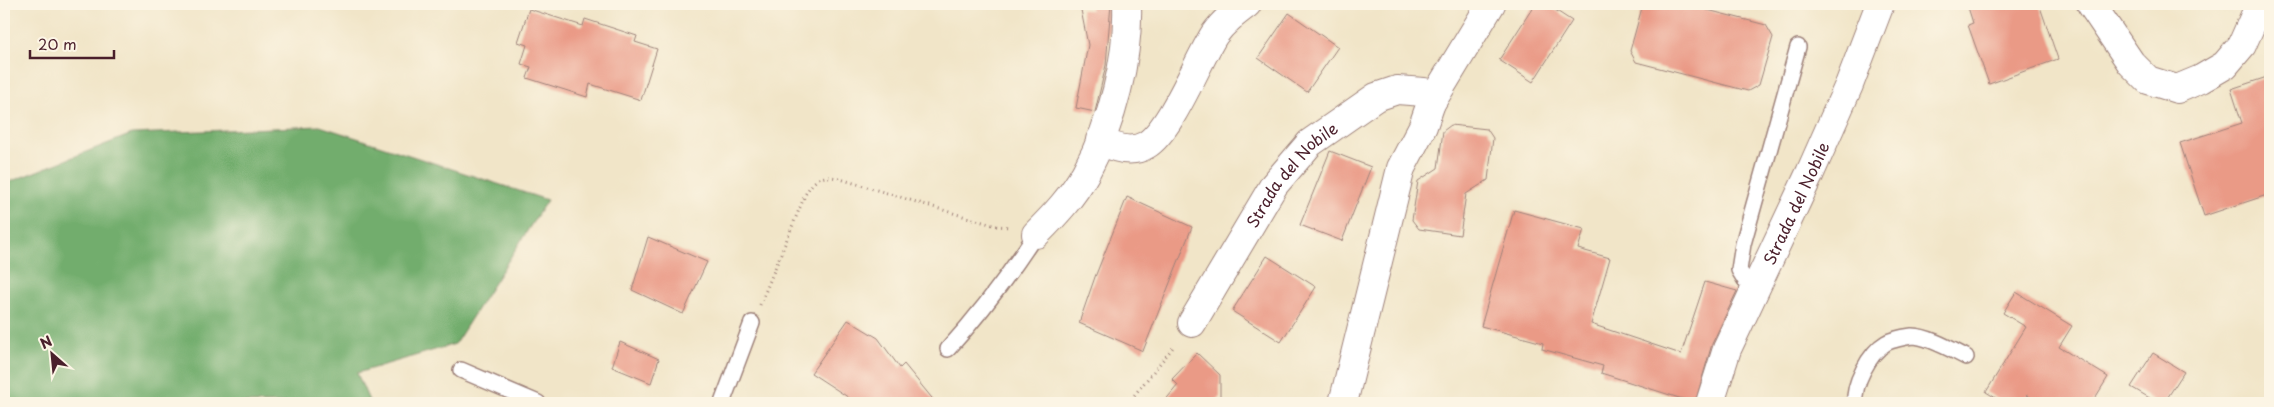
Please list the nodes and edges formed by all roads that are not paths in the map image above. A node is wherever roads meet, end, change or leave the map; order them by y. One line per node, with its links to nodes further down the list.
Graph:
1 (1128, 4): 9 (street)
2 (1247, 4): 9 (street)
3 (1490, 4): 8 (street)
4 (1880, 4): 11 (street, Strada del Nobile)
5 (2091, 4): 6 (street)
6 (2260, 4)
7 (1798, 47): 11 (lane)
8 (1431, 103): 13 (street, Strada del Nobile); 19 (street)
9 (1100, 140): 10 (street)
10 (1036, 234): 14 (lane)
11 (1753, 293): 20 (street, Strada del Nobile)
12 (752, 323): 18 (lane)
13 (1192, 323)
14 (948, 349)
15 (1966, 357): 21 (lane)
16 (461, 370): 17 (lane)
17 (538, 403)
18 (722, 403)
19 (1344, 403)
20 (1710, 403)
21 (1856, 403)

